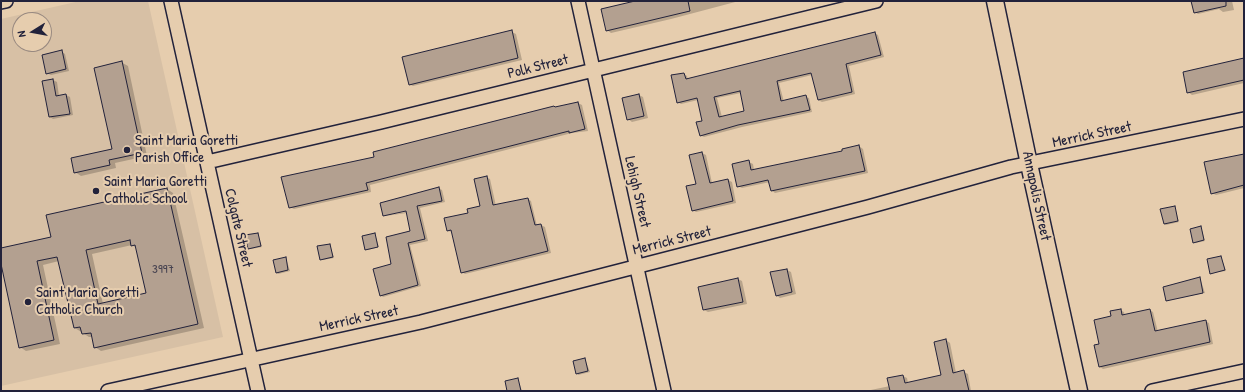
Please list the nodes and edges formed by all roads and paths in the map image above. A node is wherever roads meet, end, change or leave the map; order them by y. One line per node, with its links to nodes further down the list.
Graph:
1 (6, 1): 6 (street)
2 (171, 1): 9 (street, Colgate Street)
3 (578, 1): 7 (street, Lehigh Street)
4 (876, 1): 7 (street, Polk Street)
5 (995, 1): 10 (street, Annapolis Street)
6 (1, 2)
7 (593, 70): 9 (street, Polk Street); 11 (street, Lehigh Street)
8 (1244, 119): 10 (street, Merrick Street)
9 (207, 162): 12 (street, Colgate Street)
10 (1029, 164): 11 (street, Merrick Street); 17 (street, Annapolis Street)
11 (638, 267): 12 (street, Merrick Street); 16 (street, Lehigh Street)
12 (251, 359): 14 (street, Merrick Street); 15 (street, Colgate Street)
13 (1244, 371): 18 (street)
14 (108, 391)
15 (258, 391)
16 (664, 391)
17 (1079, 391)
18 (1152, 391)

